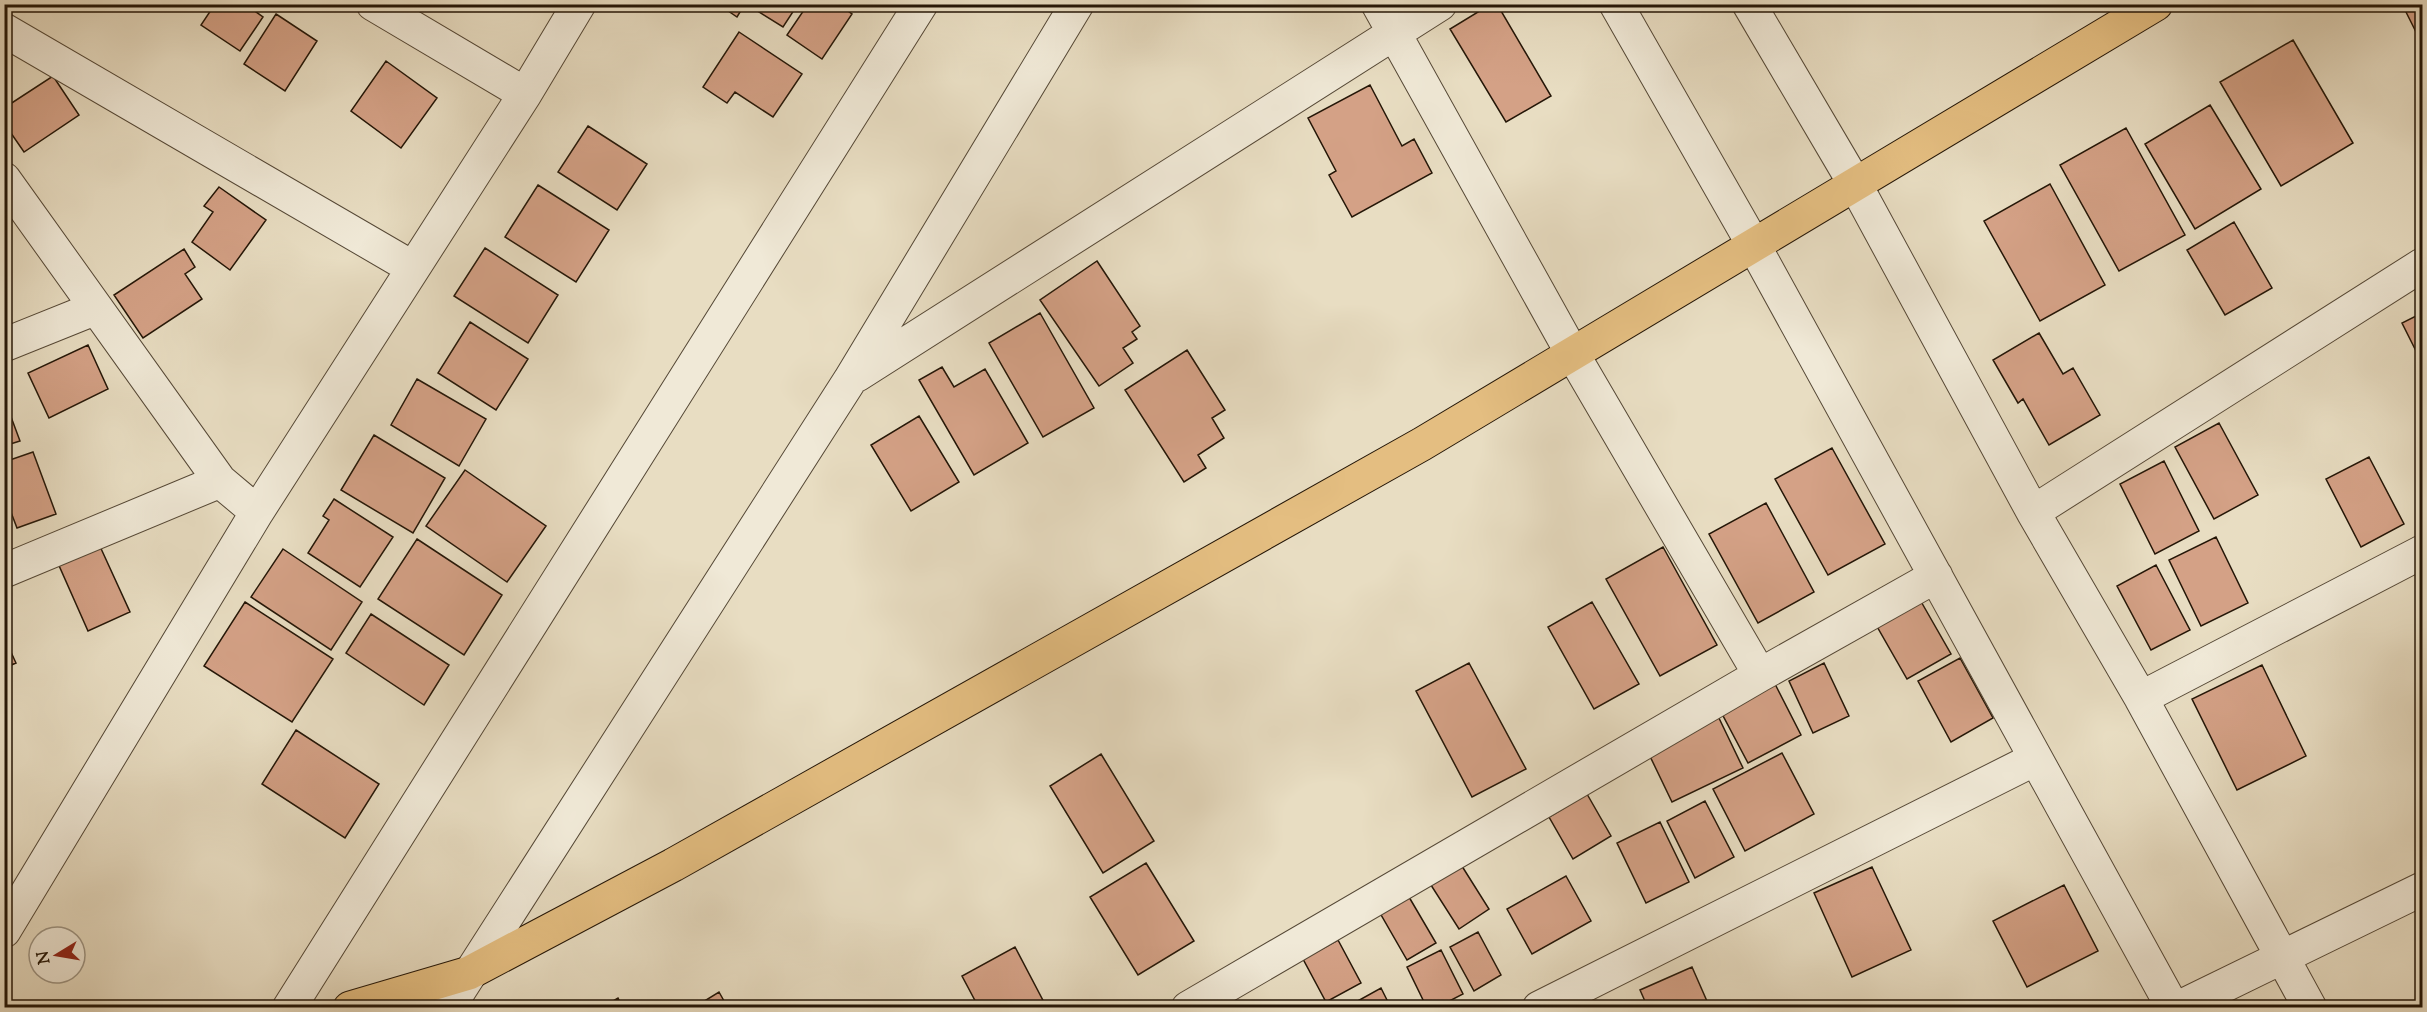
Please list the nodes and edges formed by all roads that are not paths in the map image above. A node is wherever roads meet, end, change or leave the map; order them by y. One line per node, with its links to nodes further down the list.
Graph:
1 (373, 4): 12 (street)
2 (579, 4): 12 (street)
3 (921, 4): 36 (street)
4 (1077, 4): 21 (street)
5 (1378, 4): 11 (street)
6 (1440, 4): 11 (street)
7 (1616, 4): 15 (street)
8 (1749, 4): 14 (street)
9 (2156, 4): 14 (main road)
10 (4, 30): 17 (street)
11 (1395, 34): 20 (street); 21 (street)
12 (525, 94): 17 (street)
13 (4, 179): 18 (street)
14 (1855, 184): 15 (main road); 24 (street)
15 (1753, 244): 20 (main road); 27 (street)
16 (2422, 266): 24 (street)
17 (413, 268): 23 (street)
18 (96, 308): 19 (street); 22 (street)
19 (4, 345)
20 (1572, 353): 28 (street); 34 (main road)
21 (850, 380): 34 (street)
22 (220, 481): 23 (street); 26 (street)
23 (257, 512): 32 (street)
24 (2033, 512): 29 (street)
25 (2422, 552): 29 (street)
26 (4, 571)
27 (1936, 576): 28 (street); 30 (street)
28 (1760, 675): 35 (street)
29 (2141, 698): 33 (street)
30 (2036, 759): 39 (street); 40 (street)
31 (2422, 889): 33 (street)
32 (6, 926)
33 (2282, 957): 40 (street); 41 (street)
34 (469, 973): 37 (main road); 38 (street)
35 (1189, 1007)
36 (290, 1008)
37 (350, 1008)
38 (447, 1008)
39 (1539, 1008)
40 (2176, 1008)
41 (2310, 1008)

